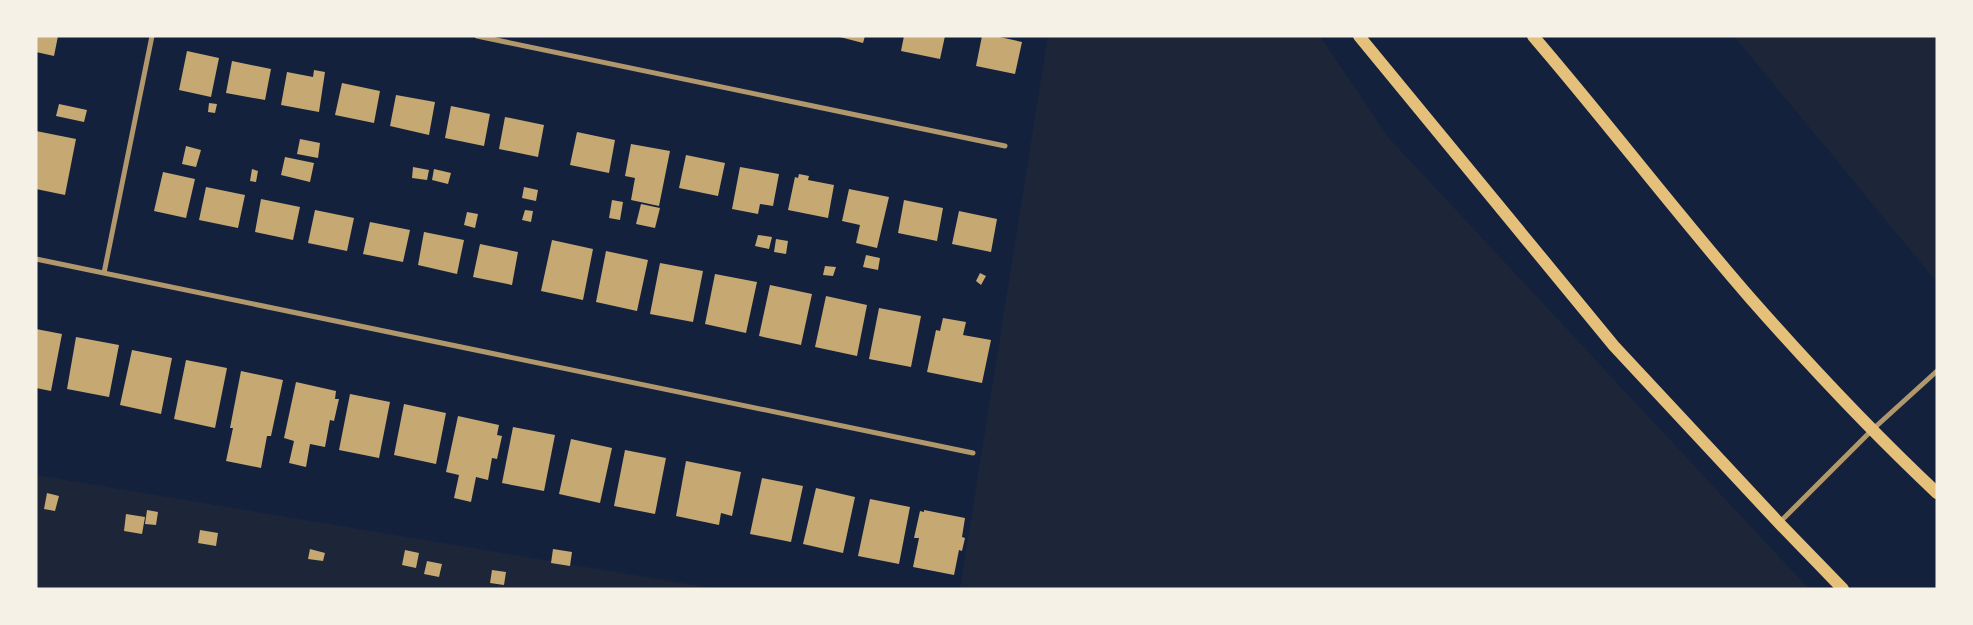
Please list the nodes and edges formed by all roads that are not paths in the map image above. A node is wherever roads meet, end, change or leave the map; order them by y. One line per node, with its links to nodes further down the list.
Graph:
1 (152, 36): 7 (street)
2 (477, 36): 5 (street)
3 (1358, 36): 12 (main road)
4 (1532, 36): 9 (main road)
5 (1004, 146)
6 (36, 259): 7 (street)
7 (104, 273): 10 (street)
8 (1937, 371): 9 (street)
9 (1872, 430): 11 (main road); 12 (street)
10 (973, 453)
11 (1937, 493)
12 (1778, 523): 13 (main road)
13 (1844, 589)

